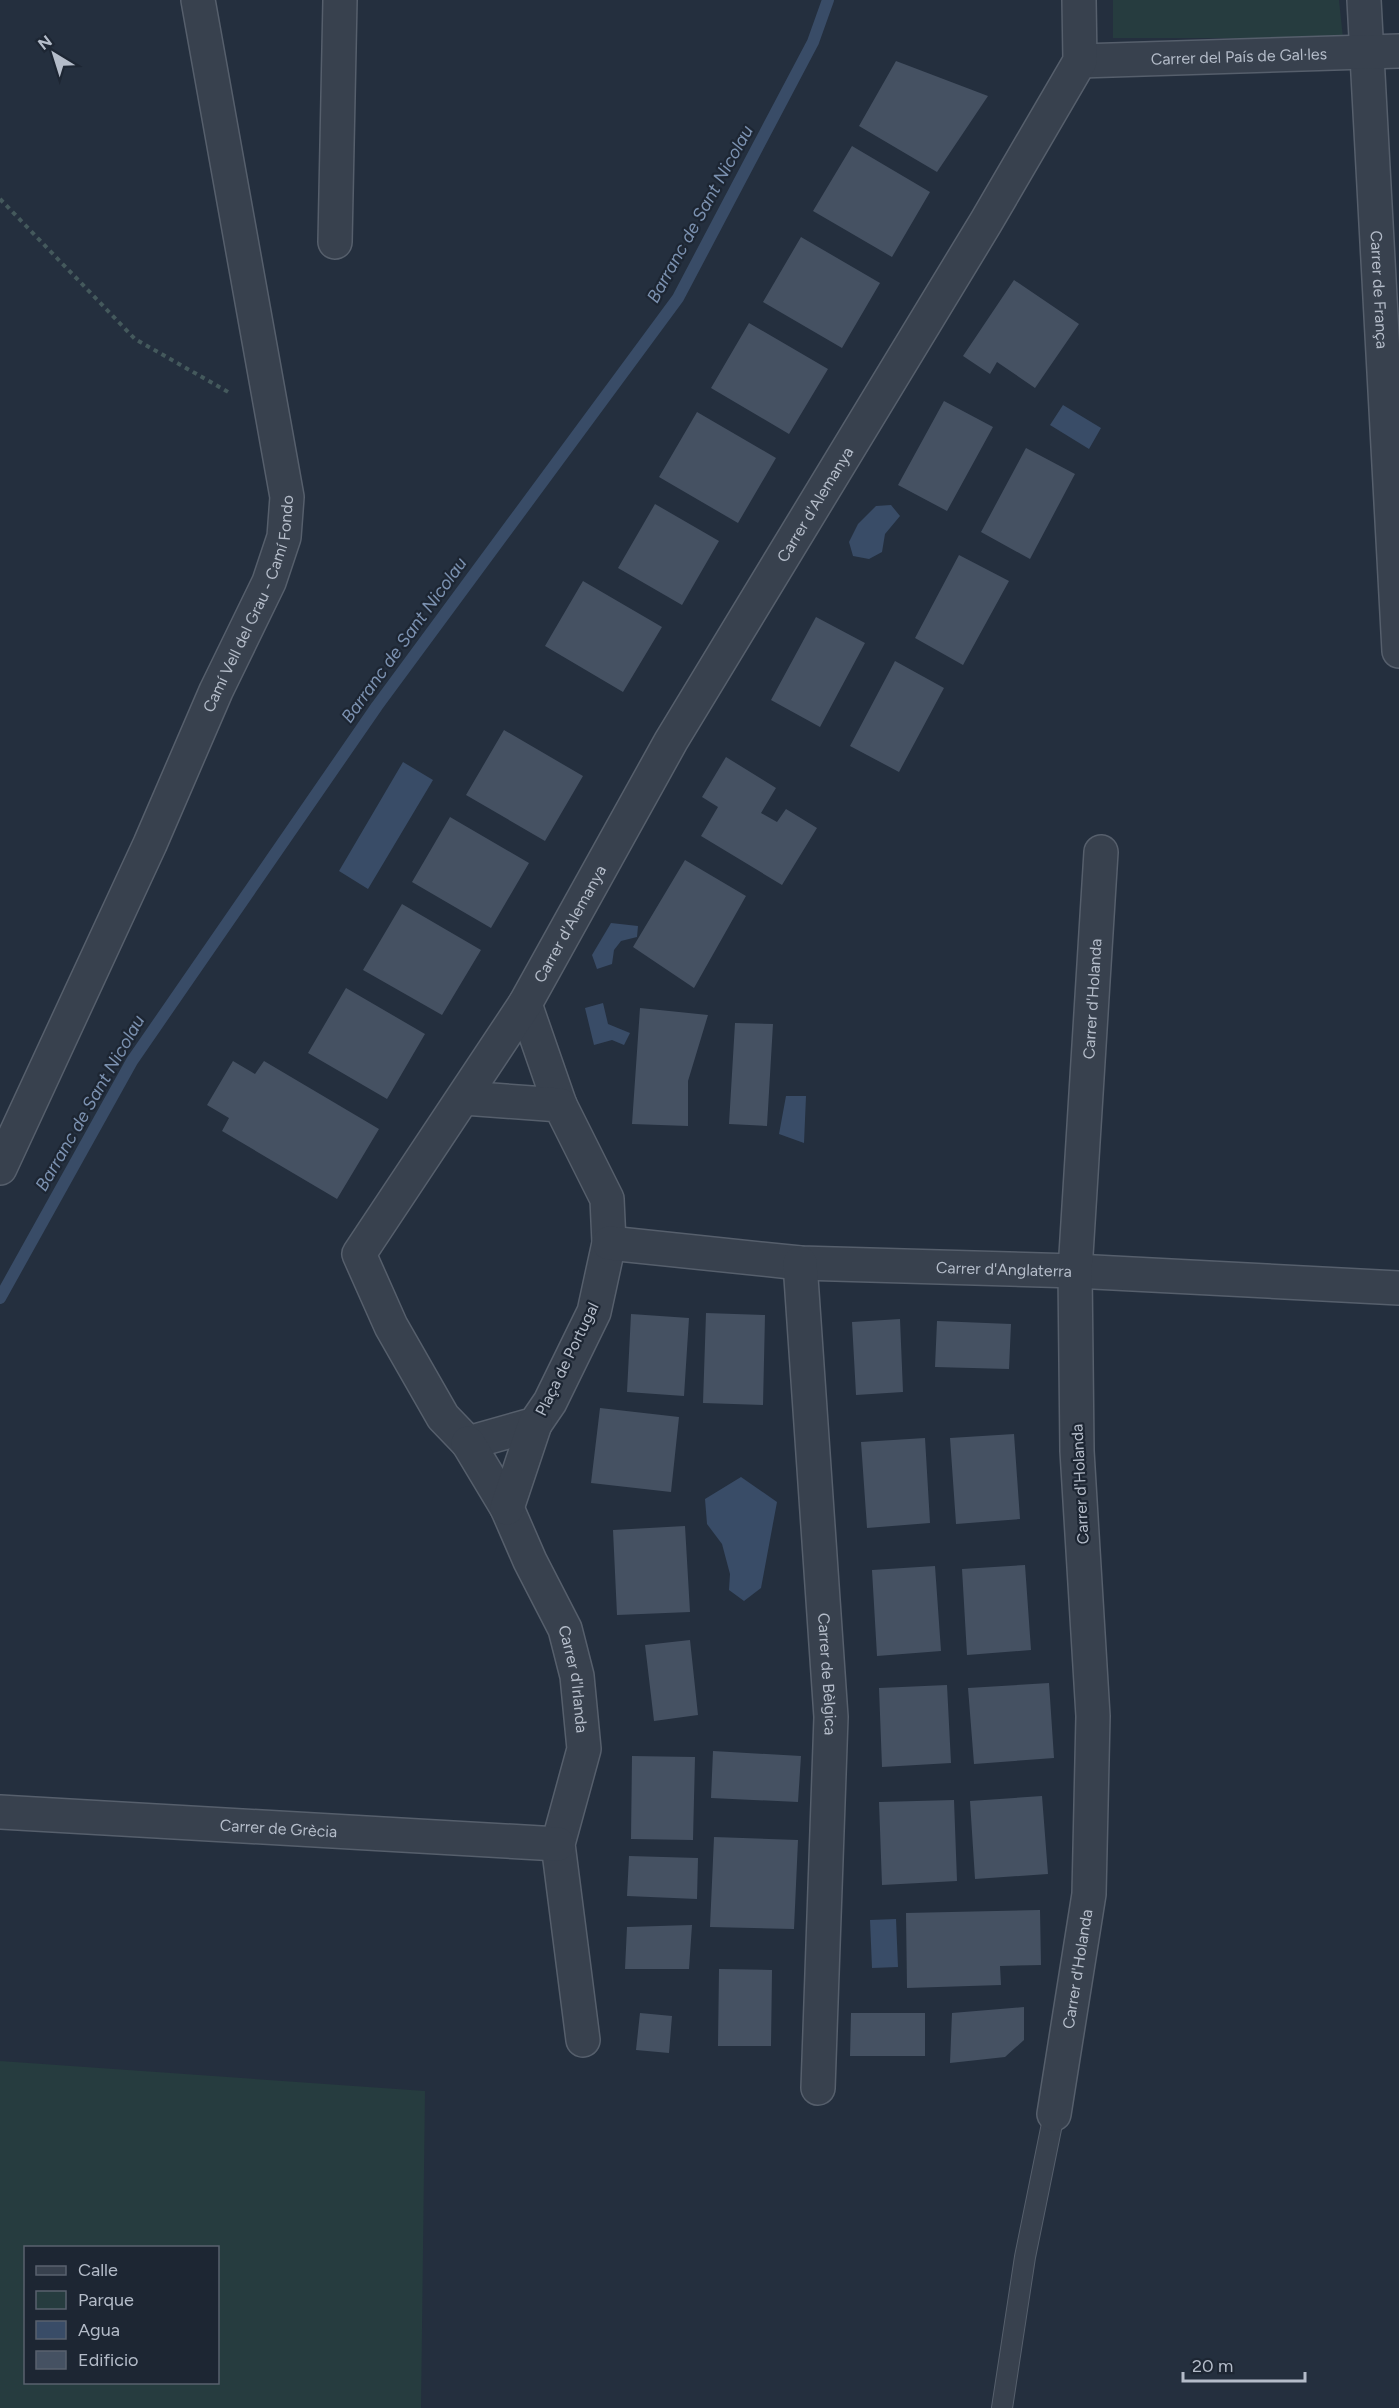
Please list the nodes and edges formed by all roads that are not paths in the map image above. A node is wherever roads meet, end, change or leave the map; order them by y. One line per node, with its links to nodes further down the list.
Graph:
1 (198, 0): 13 (street, Camí Vell del Grau - Camí Fondo)
2 (340, 0): 7 (street)
3 (1079, 0): 6 (street)
4 (1364, 0): 5 (street, Carrer de França)
5 (1384, 51): 6 (street, Carrer del País de Gal·les); 8 (street, Carrer de França)
6 (1080, 61): 10 (street, Carrer d'Alemanya)
7 (335, 242)
8 (1399, 651)
9 (1101, 852): 16 (street, Carrer d'Holanda)
10 (525, 1005): 11 (street, Carrer d'Alemanya); 12 (street)
11 (465, 1098): 12 (street); 19 (street)
12 (560, 1105): 14 (street, Plaça de Portugal)
13 (0, 1168)
14 (609, 1243): 15 (street, Carrer d'Anglaterra); 18 (street, Plaça de Portugal)
15 (800, 1263): 16 (street, Carrer d'Anglaterra); 24 (street, Carrer de Bèlgica)
16 (1075, 1271): 17 (street, Carrer d'Anglaterra); 25 (street, Carrer d'Holanda)
17 (1399, 1288)
18 (535, 1424): 19 (street, Plaça de Portugal); 20 (street)
19 (468, 1443): 20 (street, Carrer d'Irlanda)
20 (507, 1508): 22 (street, Carrer d'Irlanda)
21 (0, 1812): 22 (street, Carrer de Grècia)
22 (558, 1844): 23 (street, Carrer d'Irlanda)
23 (583, 2040)
24 (818, 2088)
25 (1054, 2114): 26 (lane)
26 (1002, 2408)

